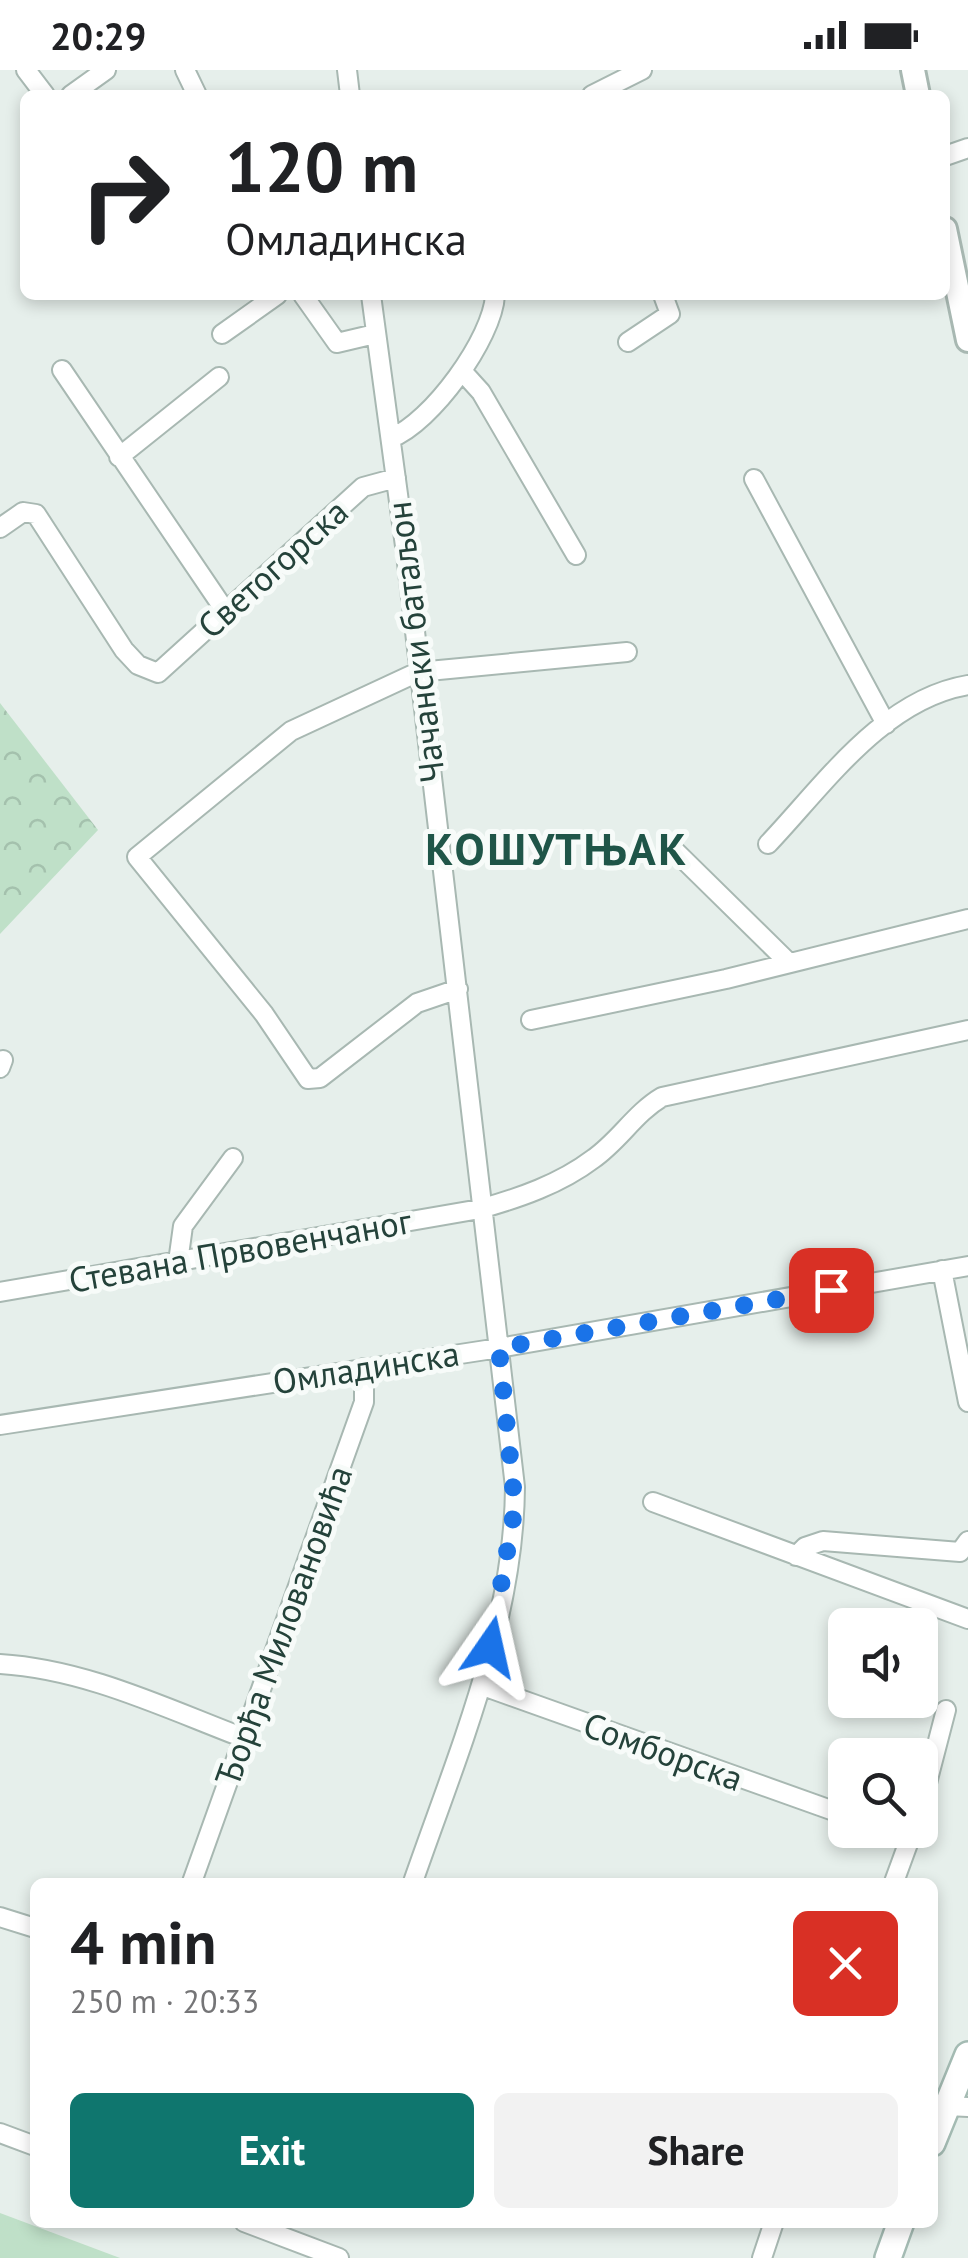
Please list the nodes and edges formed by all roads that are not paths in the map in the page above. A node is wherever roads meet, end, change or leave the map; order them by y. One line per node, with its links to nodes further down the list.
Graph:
1 (26, 70): 4 (street)
2 (106, 70): 5 (street)
3 (642, 70): 6 (street)
4 (41, 90)
5 (77, 90)
6 (602, 90)
7 (950, 252): 15 (street)
8 (270, 300): 13 (street)
9 (307, 300): 14 (street)
10 (372, 300): 14 (street, Чачански батаљон)
11 (494, 300): 18 (street)
12 (665, 300): 16 (street)
13 (222, 334)
14 (375, 334): 20 (street, Чачански батаљон)
15 (968, 340)
16 (628, 342)
17 (62, 370): 21 (street)
18 (462, 371): 20 (street); 25 (street)
19 (219, 377): 21 (street)
20 (390, 438): 22 (street, Чачански батаљон)
21 (119, 457): 26 (street)
22 (396, 478): 26 (street, Светогорска); 28 (street, Чачански батаљон)
23 (754, 479): 30 (street)
24 (0, 528): 26 (street, Светогорска)
25 (576, 555)
26 (226, 612)
27 (627, 652): 28 (street)
28 (418, 672): 35 (street, Чачански батаљон); 35 (street)
29 (968, 685): 30 (street)
30 (886, 724): 31 (street)
31 (768, 844)
32 (672, 847): 34 (street)
33 (968, 919): 34 (street)
34 (790, 963): 36 (street)
35 (458, 990): 39 (street, Чачански батаљон)
36 (531, 1020)
37 (968, 1030): 39 (street, Стевана Првовенчаног)
38 (233, 1158): 40 (street)
39 (480, 1209): 40 (street, Стевана Првовенчаног); 44 (street, Чачански батаљон)
40 (178, 1262): 43 (street, Стевана Првовенчаног)
41 (968, 1266): 42 (street, Омладинска)
42 (942, 1270): 44 (street, Омладинска); 46 (street)
43 (0, 1292)
44 (499, 1348): 45 (street, Омладинска); 53 (street, Чачански батаљон)
45 (364, 1368): 47 (street, Омладинска); 55 (street, Ђорђа Миловановића)
46 (968, 1402)
47 (0, 1425)
48 (653, 1502): 50 (street)
49 (968, 1540): 50 (street)
50 (796, 1556): 51 (street)
51 (968, 1619)
52 (0, 1664): 55 (street)
53 (482, 1686): 57 (street, Сомборска); 60 (street, Чачански батаљон)
54 (946, 1710): 56 (street)
55 (244, 1738): 59 (street, Ђорђа Миловановића)
56 (938, 1741)
57 (828, 1809)
58 (906, 1848): 61 (street)
59 (193, 1878)
60 (417, 1878)
61 (895, 1878)
62 (0, 1917): 63 (street)
63 (30, 1926)
64 (968, 2054): 65 (main road)
65 (958, 2107): 67 (main road)
66 (0, 2133): 68 (street)
67 (938, 2135)
68 (30, 2144)
69 (772, 2228): 72 (street)
70 (899, 2228): 74 (main road)
71 (294, 2231): 73 (street)
72 (765, 2257)
73 (339, 2258)
74 (888, 2258)

